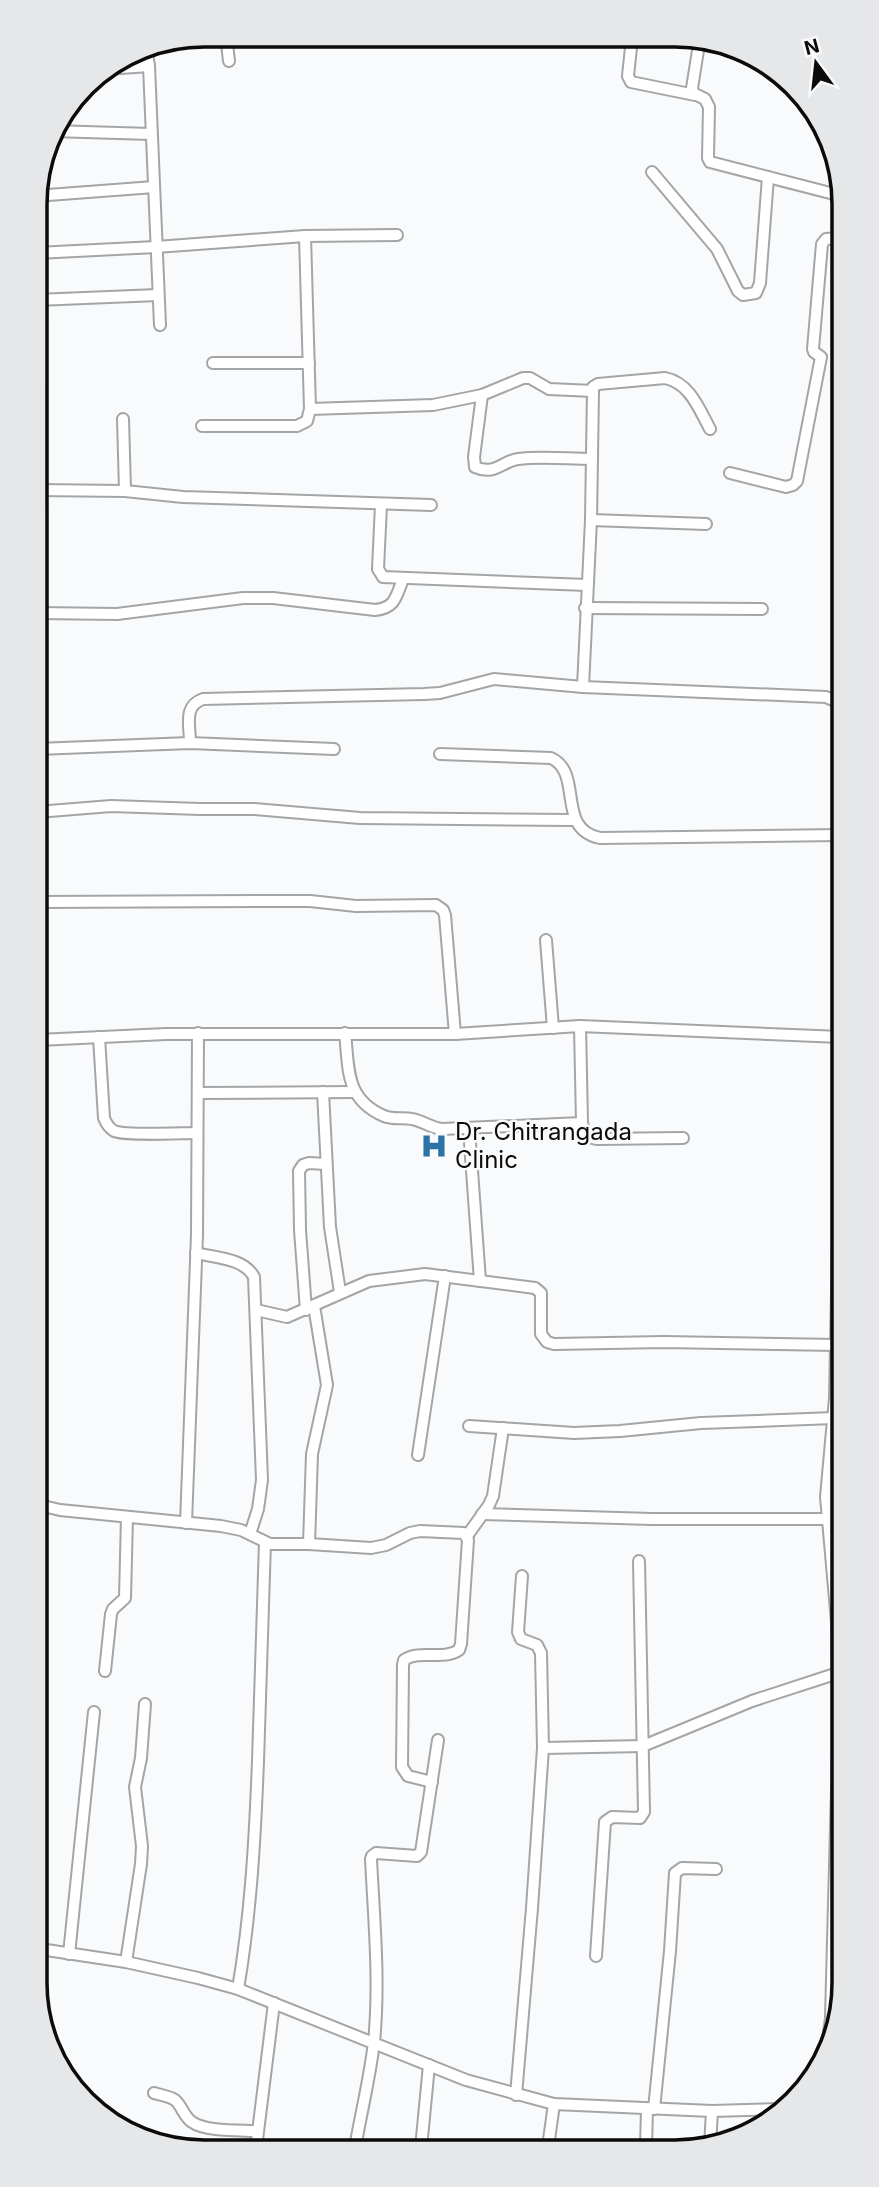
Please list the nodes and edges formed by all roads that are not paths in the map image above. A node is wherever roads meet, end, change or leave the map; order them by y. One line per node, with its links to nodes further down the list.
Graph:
1 (631, 47): 8 (street)
2 (227, 48): 5 (street)
3 (698, 49): 8 (street)
4 (148, 58): 6 (street)
5 (229, 61)
6 (149, 66): 7 (street); 10 (street)
7 (128, 67)
8 (695, 95): 12 (street)
9 (65, 131): 10 (street)
10 (151, 134): 13 (street)
11 (652, 172): 12 (street)
12 (768, 177): 14 (street)
13 (154, 187): 15 (street); 19 (street)
14 (831, 193)
15 (48, 194)
16 (397, 235): 17 (street)
17 (305, 236): 19 (street); 25 (street)
18 (832, 239): 33 (street)
19 (156, 247): 20 (street); 21 (street)
20 (48, 252)
21 (158, 295): 22 (street); 23 (street)
22 (48, 300)
23 (160, 324)
24 (213, 363): 25 (street)
25 (309, 363): 28 (street)
26 (593, 391): 27 (street); 31 (street); 32 (street)
27 (482, 395): 28 (street); 32 (street)
28 (310, 409): 30 (street)
29 (124, 419): 35 (street)
30 (202, 426)
31 (709, 429)
32 (592, 459): 38 (street)
33 (730, 473)
34 (48, 490): 35 (street)
35 (125, 491): 36 (street)
36 (381, 505): 37 (street); 40 (street)
37 (431, 505)
38 (591, 520): 39 (street); 41 (street)
39 (706, 524)
40 (403, 579): 41 (street); 44 (street)
41 (587, 585): 42 (street)
42 (585, 608): 43 (street); 45 (street)
43 (762, 609)
44 (48, 613)
45 (583, 687): 46 (street); 47 (street)
46 (832, 700)
47 (190, 743): 48 (street); 49 (street)
48 (48, 749)
49 (334, 749)
50 (440, 754): 52 (street)
51 (48, 811): 52 (street)
52 (574, 820): 53 (street)
53 (832, 835)
54 (48, 902): 60 (street)
55 (546, 940): 57 (street)
56 (580, 1026): 57 (street); 62 (street); 67 (street)
57 (553, 1028): 60 (street)
58 (198, 1033): 59 (street); 61 (street); 66 (street)
59 (345, 1033): 60 (street); 65 (street)
60 (455, 1034)
61 (99, 1037): 63 (street); 69 (street)
62 (832, 1037)
63 (48, 1040)
64 (323, 1092): 65 (street); 66 (street); 71 (street)
65 (354, 1092): 68 (street)
66 (198, 1093): 69 (street)
67 (582, 1124): 68 (street); 70 (street)
68 (469, 1129): 74 (street)
69 (198, 1133): 72 (street)
70 (683, 1138)
71 (326, 1164): 75 (street); 76 (street)
72 (196, 1253): 77 (street); 89 (street)
73 (445, 1276): 74 (street); 75 (street); 82 (street)
74 (480, 1281): 78 (street)
75 (340, 1293): 76 (street)
76 (310, 1308): 77 (street); 93 (street)
77 (256, 1310): 90 (street)
78 (831, 1345)
79 (831, 1418): 81 (street)
80 (469, 1426): 81 (street)
81 (503, 1428): 85 (street)
82 (418, 1455)
83 (831, 1468): 87 (street)
84 (47, 1507): 86 (street)
85 (482, 1514): 87 (street); 91 (street)
86 (127, 1517): 89 (street); 97 (street)
87 (828, 1520): 88 (street); 94 (street)
88 (831, 1520)
89 (186, 1523): 90 (street)
90 (250, 1534): 92 (street)
91 (467, 1536): 93 (street); 104 (street)
92 (265, 1542): 93 (street); 110 (street)
93 (309, 1544)
94 (831, 1546)
95 (639, 1561): 102 (street)
96 (522, 1576): 103 (street)
97 (105, 1671)
98 (831, 1675): 102 (street)
99 (145, 1704): 109 (street)
100 (94, 1712): 107 (street)
101 (438, 1740): 104 (street)
102 (643, 1746): 103 (street); 108 (street)
103 (543, 1748): 115 (street)
104 (432, 1782): 112 (street)
105 (716, 1869): 117 (street)
106 (47, 1950): 107 (street)
107 (69, 1954): 109 (street)
108 (596, 1956)
109 (126, 1962): 110 (street)
110 (238, 1989): 111 (street)
111 (274, 2003): 112 (street); 120 (street)
112 (374, 2044): 113 (street); 123 (street)
113 (429, 2065): 115 (street); 124 (street)
114 (153, 2093): 120 (street)
115 (516, 2095): 116 (street)
116 (554, 2104): 117 (street); 125 (street)
117 (650, 2109): 118 (street); 126 (street)
118 (712, 2111): 119 (street); 121 (street)
119 (761, 2114)
120 (258, 2131): 122 (street)
121 (711, 2135)
122 (257, 2140)
123 (356, 2140)
124 (422, 2140)
125 (549, 2140)
126 (647, 2140)

